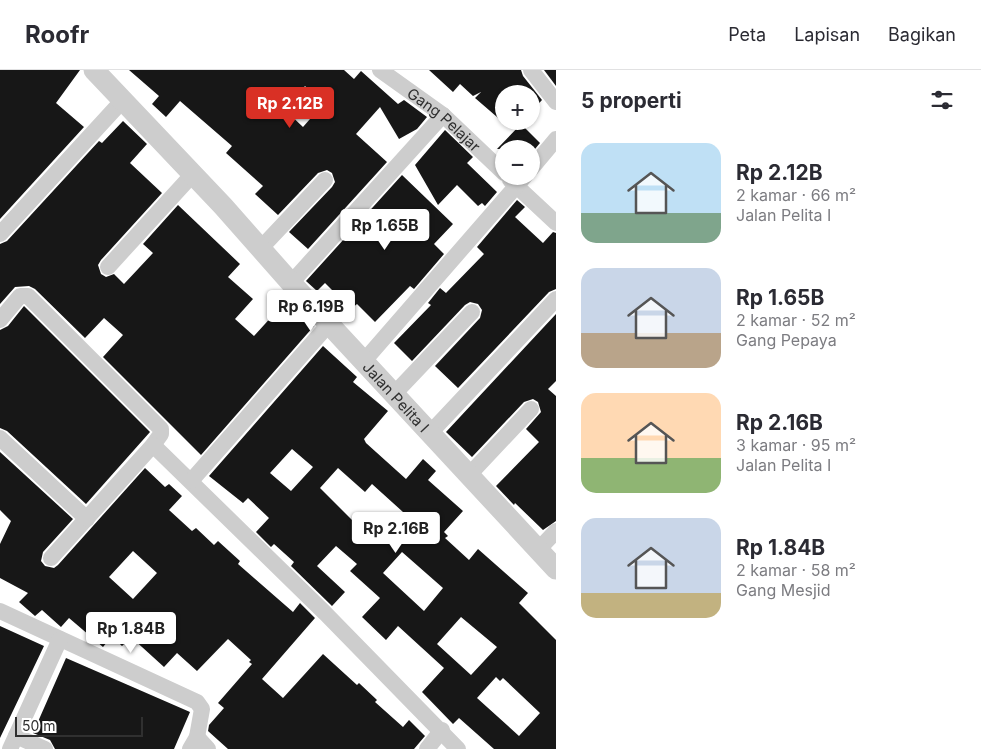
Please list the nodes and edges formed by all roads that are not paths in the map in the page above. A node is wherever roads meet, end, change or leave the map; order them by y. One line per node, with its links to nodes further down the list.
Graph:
1 (94, 70): 4 (street, Jalan Pelita I)
2 (380, 70): 6 (street, Gang Pelajar)
3 (531, 70): 5 (street)
4 (123, 100): 10 (street, Jalan Pelita I); 15 (street)
5 (556, 102)
6 (443, 115): 9 (street, Gang Pelajar); 18 (street)
7 (556, 139): 8 (street)
8 (540, 158)
9 (495, 164)
10 (193, 174): 16 (street, Jalan Pelita I); 17 (street)
11 (325, 180): 16 (street)
12 (512, 185): 23 (street)
13 (521, 185): 14 (street)
14 (556, 223)
15 (0, 234)
16 (261, 248): 18 (street, Jalan Pelita I)
17 (108, 267)
18 (290, 283): 22 (street, Jalan Pelita I)
19 (556, 299): 26 (street)
20 (472, 312): 24 (street)
21 (0, 320): 28 (street)
22 (329, 324): 23 (street, Jalan Pelita I); 30 (street)
23 (364, 362): 24 (street, Jalan Pelita I)
24 (395, 393): 26 (street, Jalan Pelita I)
25 (531, 409): 29 (street)
26 (431, 432): 29 (street, Jalan Pelita I)
27 (0, 438): 31 (street)
28 (153, 445): 30 (street); 31 (street)
29 (469, 475): 33 (street, Jalan Pelita I)
30 (191, 481): 38 (street)
31 (87, 519): 34 (street)
32 (556, 531): 33 (street)
33 (539, 549): 35 (street, Jalan Pelita I)
34 (51, 558)
35 (556, 569)
36 (0, 611): 37 (street)
37 (60, 639): 39 (street); 40 (street)
38 (442, 730): 43 (street); 44 (street)
39 (13, 743): 41 (street)
40 (193, 743): 42 (street)
41 (45, 749)
42 (208, 749)
43 (427, 749)
44 (458, 749)

